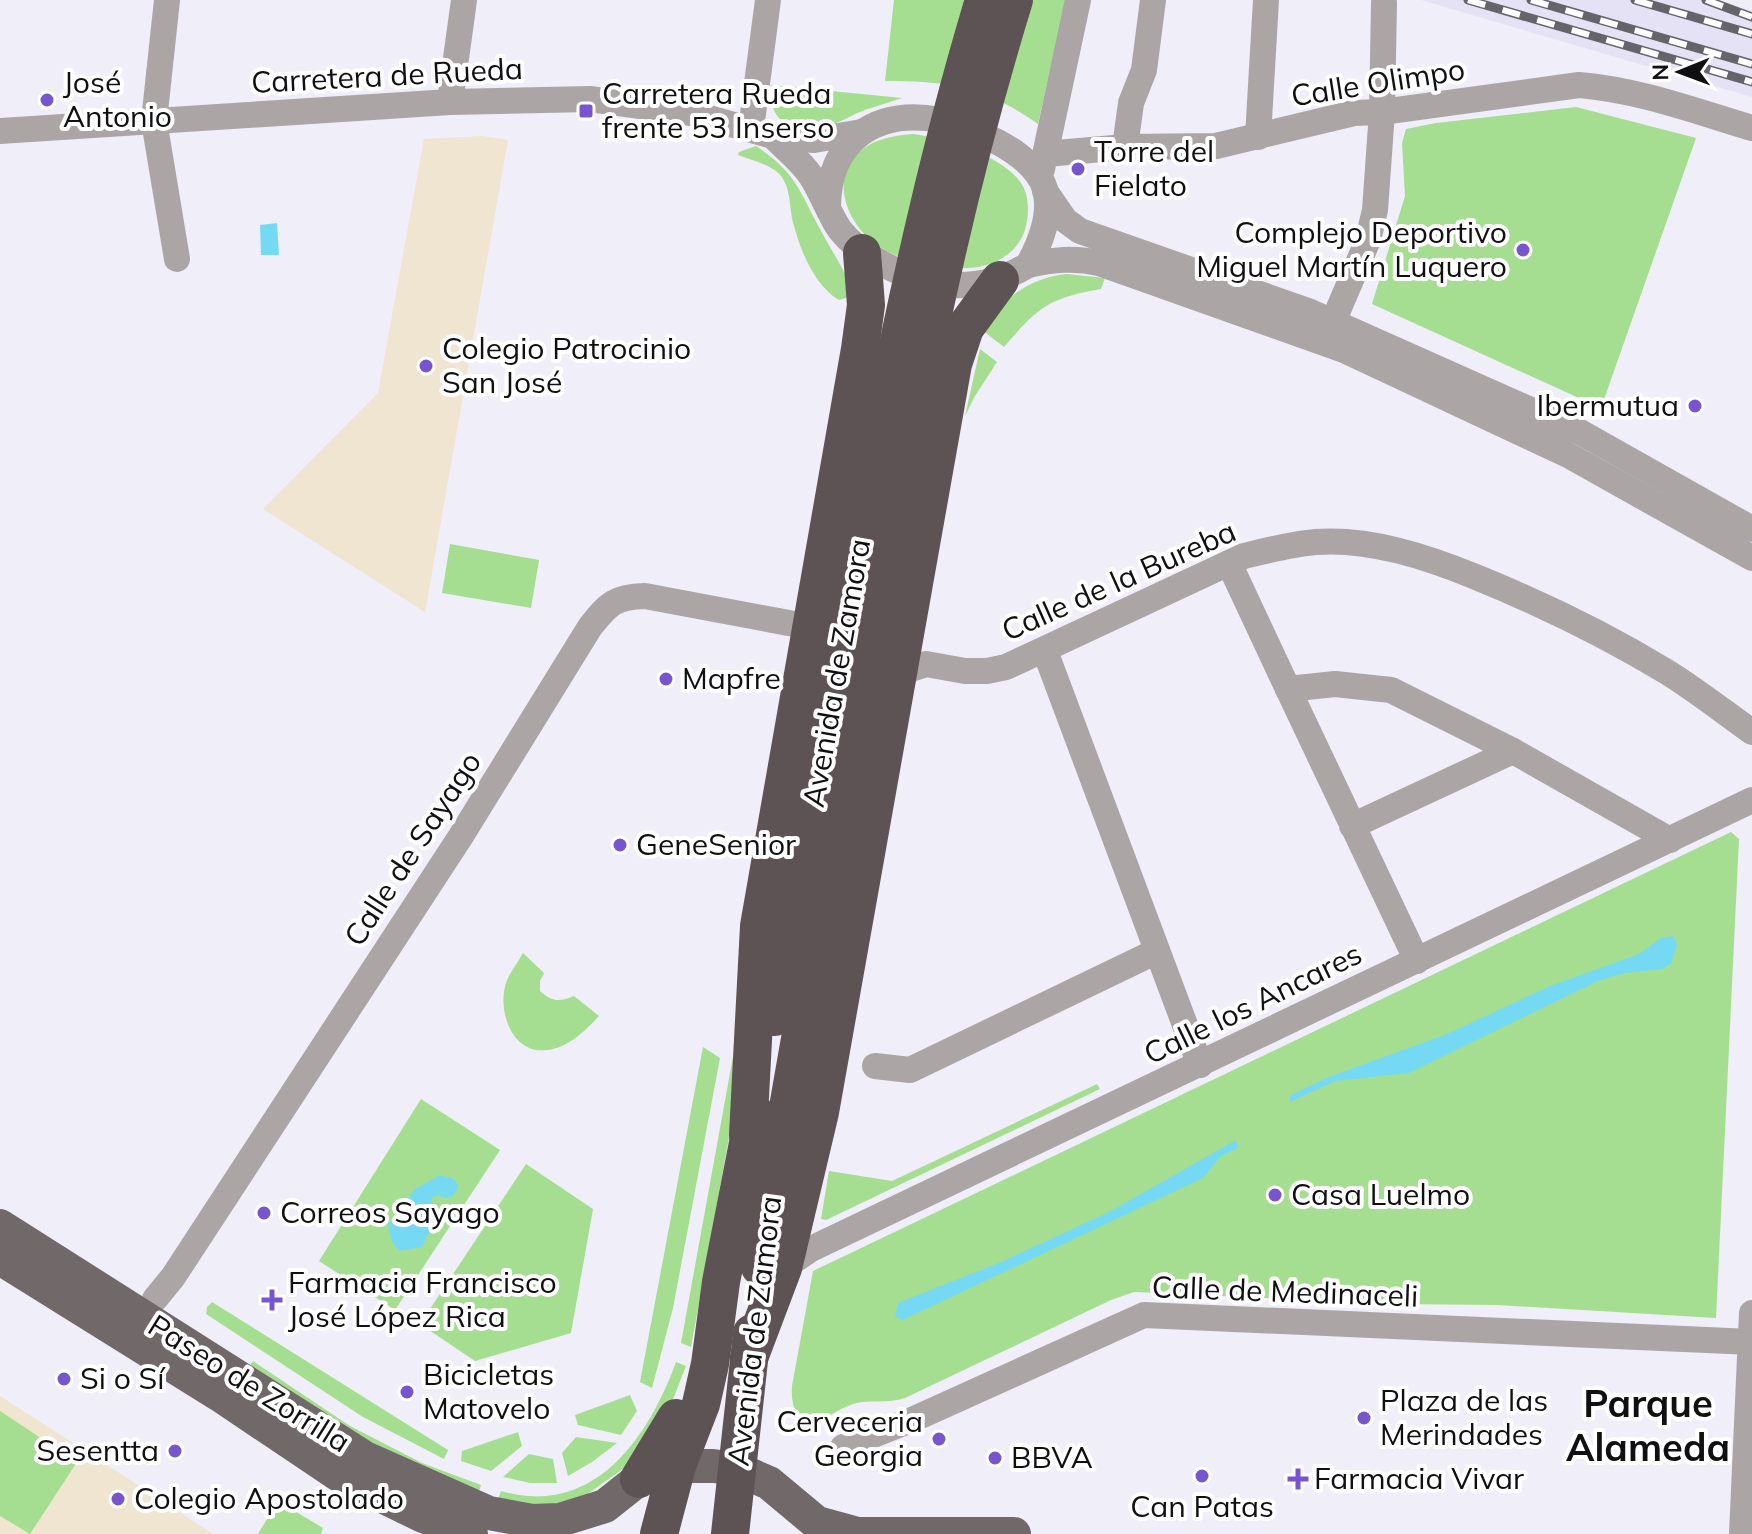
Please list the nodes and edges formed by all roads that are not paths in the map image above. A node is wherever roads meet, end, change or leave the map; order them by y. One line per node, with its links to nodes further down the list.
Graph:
1 (167, 0): 12 (street)
2 (464, 0): 10 (street)
3 (768, 0): 15 (street)
4 (984, 0): 33 (highway, Avenida de Zamora, bridge)
5 (1014, 0): 33 (highway, Avenida de Zamora, bridge)
6 (1078, 0): 19 (street)
7 (1153, 0): 18 (street)
8 (1266, 0): 17 (street)
9 (1384, 3): 11 (street)
10 (450, 102): 12 (street, Carretera de Rueda); 15 (street, Carretera de Rueda)
11 (1382, 112): 13 (street, Calle Olimpo); 17 (street, Calle Olimpo); 24 (street)
12 (154, 121): 14 (street, Carretera de Rueda); 22 (street)
13 (1752, 128)
14 (0, 131)
15 (762, 132): 16 (street, Carretera de Rueda); 20 (street)
16 (862, 132): 19 (street); 20 (street)
17 (1258, 137): 18 (street, Calle Olimpo)
18 (1125, 147): 19 (street, Calle Olimpo)
19 (1044, 174): 23 (street); 24 (street)
20 (828, 206): 21 (street)
21 (862, 253): 23 (street); 28 (highway)
22 (177, 259)
23 (1014, 273): 26 (street); 30 (highway)
24 (1333, 322): 25 (street)
25 (1752, 529)
26 (1752, 558)
27 (1229, 563): 29 (street, Calle de la Bureba); 31 (street); 32 (street, Calle de la Bureba)
28 (810, 627): 42 (highway); 47 (street, Calle de Sayago)
29 (1045, 651): 30 (street, Calle de la Bureba); 38 (street)
30 (898, 673): 45 (highway)
31 (1288, 689): 34 (street); 36 (street)
32 (1752, 732)
33 (837, 751): 42 (highway, Avenida de Zamora); 50 (highway, Avenida de Zamora)
34 (1513, 751): 36 (street); 37 (street)
35 (1752, 800): 37 (street, Calle los Ancares)
36 (1352, 826): 39 (street)
37 (1670, 840): 39 (street, Calle los Ancares)
38 (1157, 951): 40 (street); 41 (street)
39 (1417, 961): 40 (street, Calle los Ancares)
40 (1200, 1065): 45 (street, Calle los Ancares)
41 (875, 1066)
42 (748, 1135): 46 (highway, Avenida de Zamora)
43 (0, 1226): 56 (main road, Paseo de Zorrilla)
44 (0, 1258): 57 (main road, Paseo de Zorrilla)
45 (783, 1268): 50 (highway)
46 (721, 1282): 52 (highway, Avenida de Zamora); 54 (highway)
47 (155, 1299)
48 (1752, 1313): 49 (street)
49 (1751, 1342): 51 (street, Calle de Medinaceli); 61 (street)
50 (749, 1358): 53 (highway, Avenida de Zamora)
51 (843, 1447)
52 (677, 1466): 53 (main road, Paseo de Zorrilla); 54 (main road, Paseo de Zorrilla); 58 (highway, Avenida de Zamora)
53 (737, 1469): 55 (main road, Paseo de Zorrilla); 59 (highway, Avenida de Zamora)
54 (639, 1479): 56 (main road, Paseo de Zorrilla)
55 (794, 1518): 60 (main road, Paseo de Zorrilla)
56 (598, 1520)
57 (471, 1534)
58 (659, 1534)
59 (730, 1534)
60 (1014, 1534)
61 (1742, 1534)

